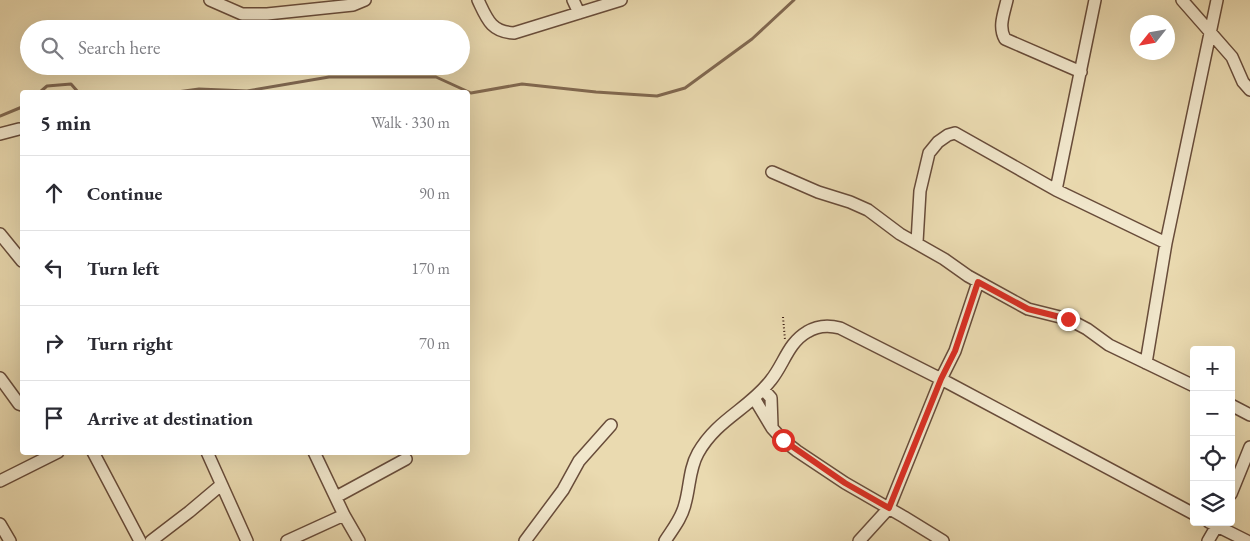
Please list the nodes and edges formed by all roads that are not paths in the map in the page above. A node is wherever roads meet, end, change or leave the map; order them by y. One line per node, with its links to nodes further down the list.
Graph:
1 (210, 0): 10 (street)
2 (365, 0): 10 (street)
3 (478, 0): 11 (street)
4 (573, 0): 11 (street)
5 (621, 0): 11 (street)
6 (1007, 0): 13 (street)
7 (1095, 0): 13 (street)
8 (1182, 0): 12 (street)
9 (1217, 0): 12 (street)
10 (352, 3)
11 (579, 13)
12 (1210, 32): 14 (street); 21 (street)
13 (1081, 72): 18 (street)
14 (1250, 90)
15 (19, 128): 16 (street)
16 (0, 134)
17 (772, 172): 20 (street)
18 (1056, 190): 20 (street); 21 (street)
19 (0, 234): 22 (street)
20 (917, 242): 23 (street)
21 (1166, 244): 24 (street)
22 (20, 259)
23 (978, 282): 24 (street); 26 (street)
24 (1146, 363): 27 (street)
25 (0, 378): 30 (street)
26 (941, 379): 28 (street); 45 (street); 46 (street)
27 (1190, 384)
28 (763, 389): 29 (street); 34 (street)
29 (754, 398): 34 (street); 58 (street)
30 (20, 406)
31 (1235, 407): 32 (street)
32 (1250, 415)
33 (611, 425): 57 (street)
34 (772, 428): 45 (street)
35 (1250, 447): 42 (street)
36 (94, 455): 52 (street)
37 (208, 455): 43 (street)
38 (316, 455): 44 (street)
39 (42, 456): 41 (street)
40 (406, 459): 44 (street)
41 (0, 481)
42 (1235, 484)
43 (221, 485): 53 (street); 54 (street)
44 (336, 496): 47 (street)
45 (889, 508): 59 (street); 60 (street)
46 (1190, 512)
47 (344, 515): 55 (street); 56 (street)
48 (0, 524): 51 (street)
49 (1214, 526): 61 (street)
50 (1219, 526): 62 (street)
51 (10, 541)
52 (140, 541)
53 (151, 541)
54 (247, 541)
55 (287, 541)
56 (359, 541)
57 (525, 541)
58 (665, 541)
59 (859, 541)
60 (943, 541)
61 (1208, 541)
62 (1247, 541)

